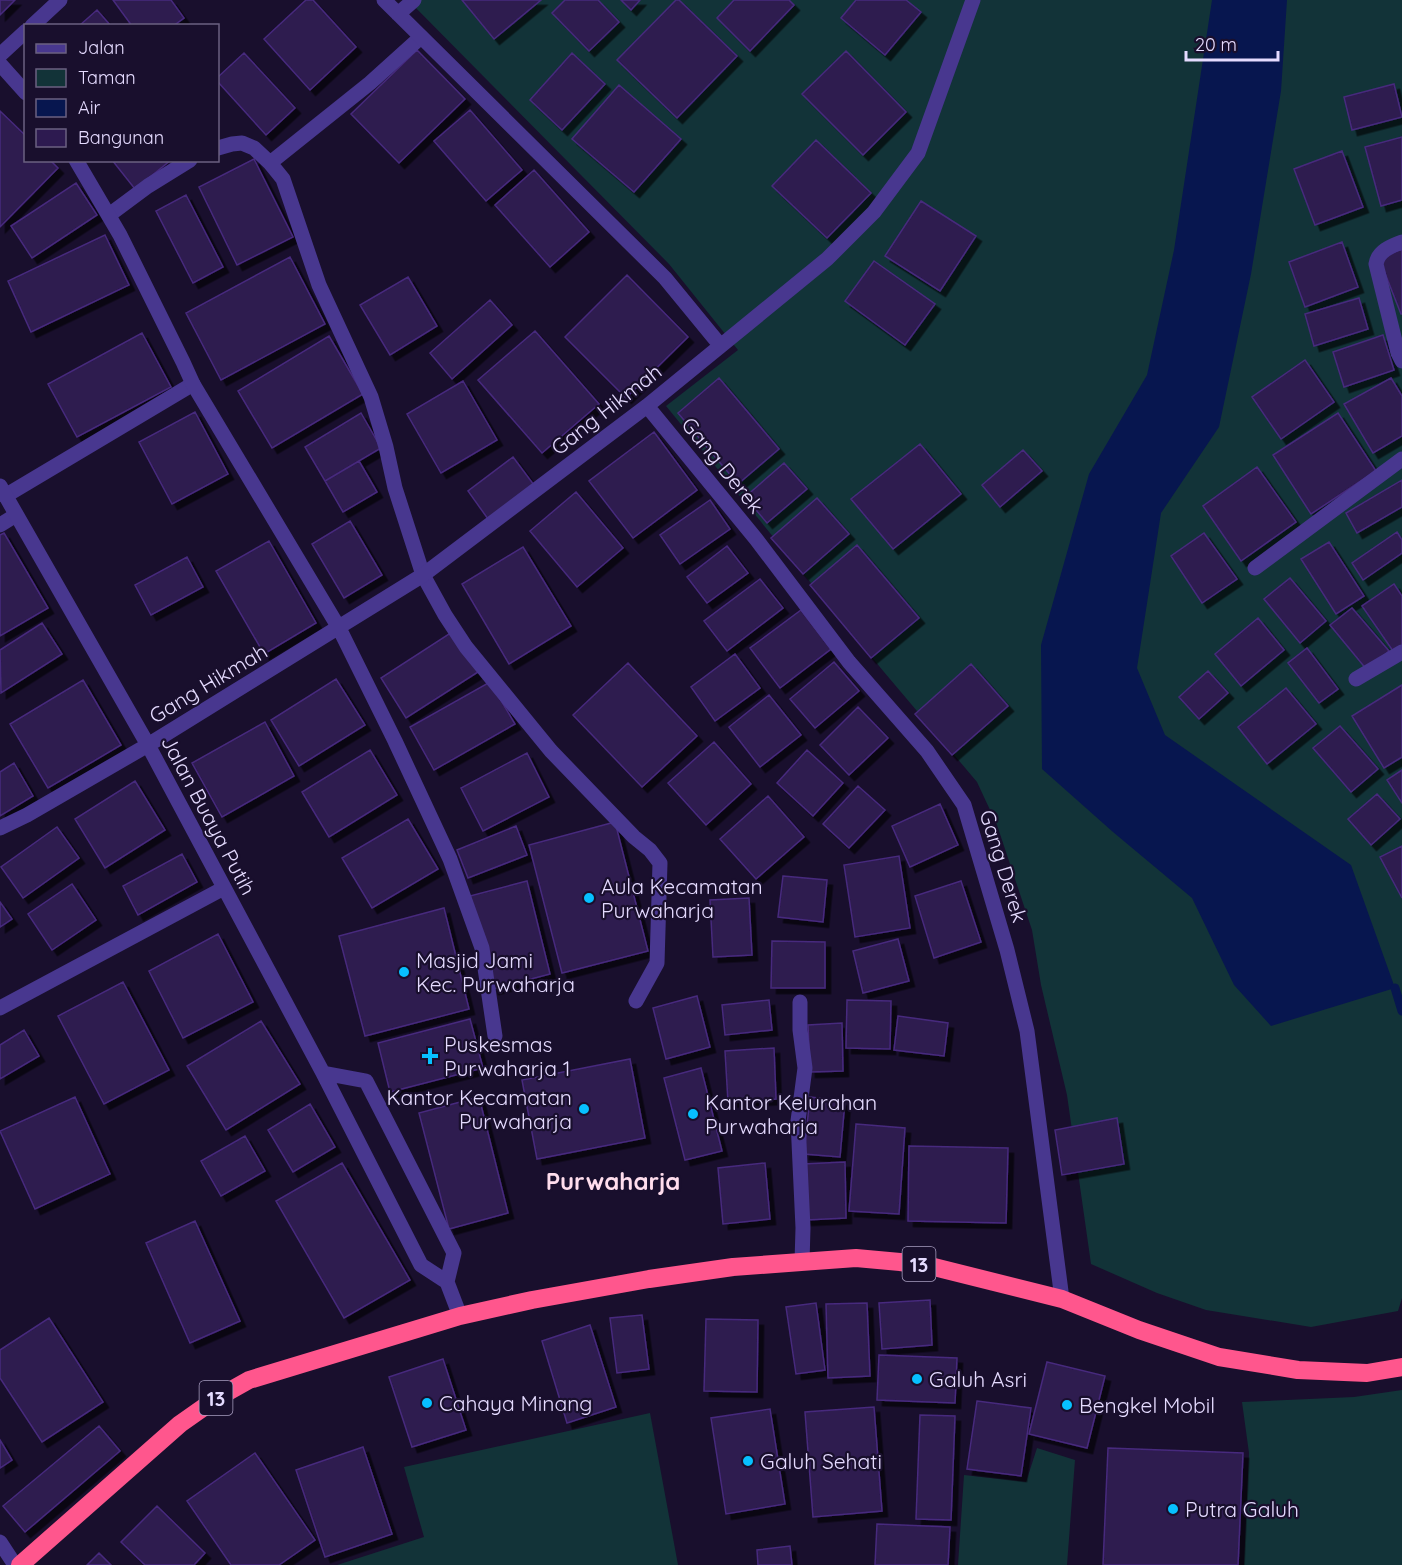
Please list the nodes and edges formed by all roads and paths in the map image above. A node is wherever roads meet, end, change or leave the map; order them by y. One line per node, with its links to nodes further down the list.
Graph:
1 (60, 0): 6 (street)
2 (384, 0): 5 (street)
3 (414, 0): 5 (street)
4 (973, 0): 18 (street, Gang Hikmah)
5 (398, 14): 8 (street)
6 (34, 24)
7 (24, 34): 9 (street)
8 (421, 37): 15 (street); 18 (street)
9 (0, 55)
10 (0, 64): 11 (street)
11 (24, 91)
12 (219, 148): 15 (street)
13 (77, 162): 16 (street)
14 (187, 162): 16 (street)
15 (270, 163): 27 (street)
16 (109, 215): 20 (street)
17 (1402, 242): 19 (street)
18 (720, 345): 21 (street, Gang Hikmah)
19 (1402, 361)
20 (193, 384): 23 (street); 28 (street)
21 (647, 406): 27 (street, Gang Hikmah); 41 (street, Gang Derek)
22 (1402, 459): 26 (street)
23 (3, 491): 24 (street, Jalan Buaya Putih)
24 (16, 515): 25 (street); 31 (street, Jalan Buaya Putih)
25 (0, 525)
26 (1256, 568)
27 (423, 575): 28 (street, Gang Hikmah); 34 (street)
28 (339, 628): 31 (street, Gang Hikmah); 37 (street)
29 (1402, 652): 30 (street)
30 (1356, 679)
31 (148, 745): 32 (street, Gang Hikmah); 33 (street, Jalan Buaya Putih)
32 (0, 828)
33 (224, 888): 36 (street); 38 (street, Jalan Buaya Putih)
34 (636, 1001)
35 (800, 1002): 39 (street)
36 (0, 1008)
37 (495, 1036)
38 (323, 1073): 40 (street, Jalan Buaya Putih); 40 (street)
39 (802, 1262): 41 (highway, 13); 42 (highway, 13)
40 (447, 1282): 42 (street)
41 (1062, 1299): 43 (highway, 13)
42 (460, 1316): 46 (highway, 13)
43 (1402, 1367)
44 (0, 1542): 45 (street)
45 (15, 1565)
46 (20, 1565)

